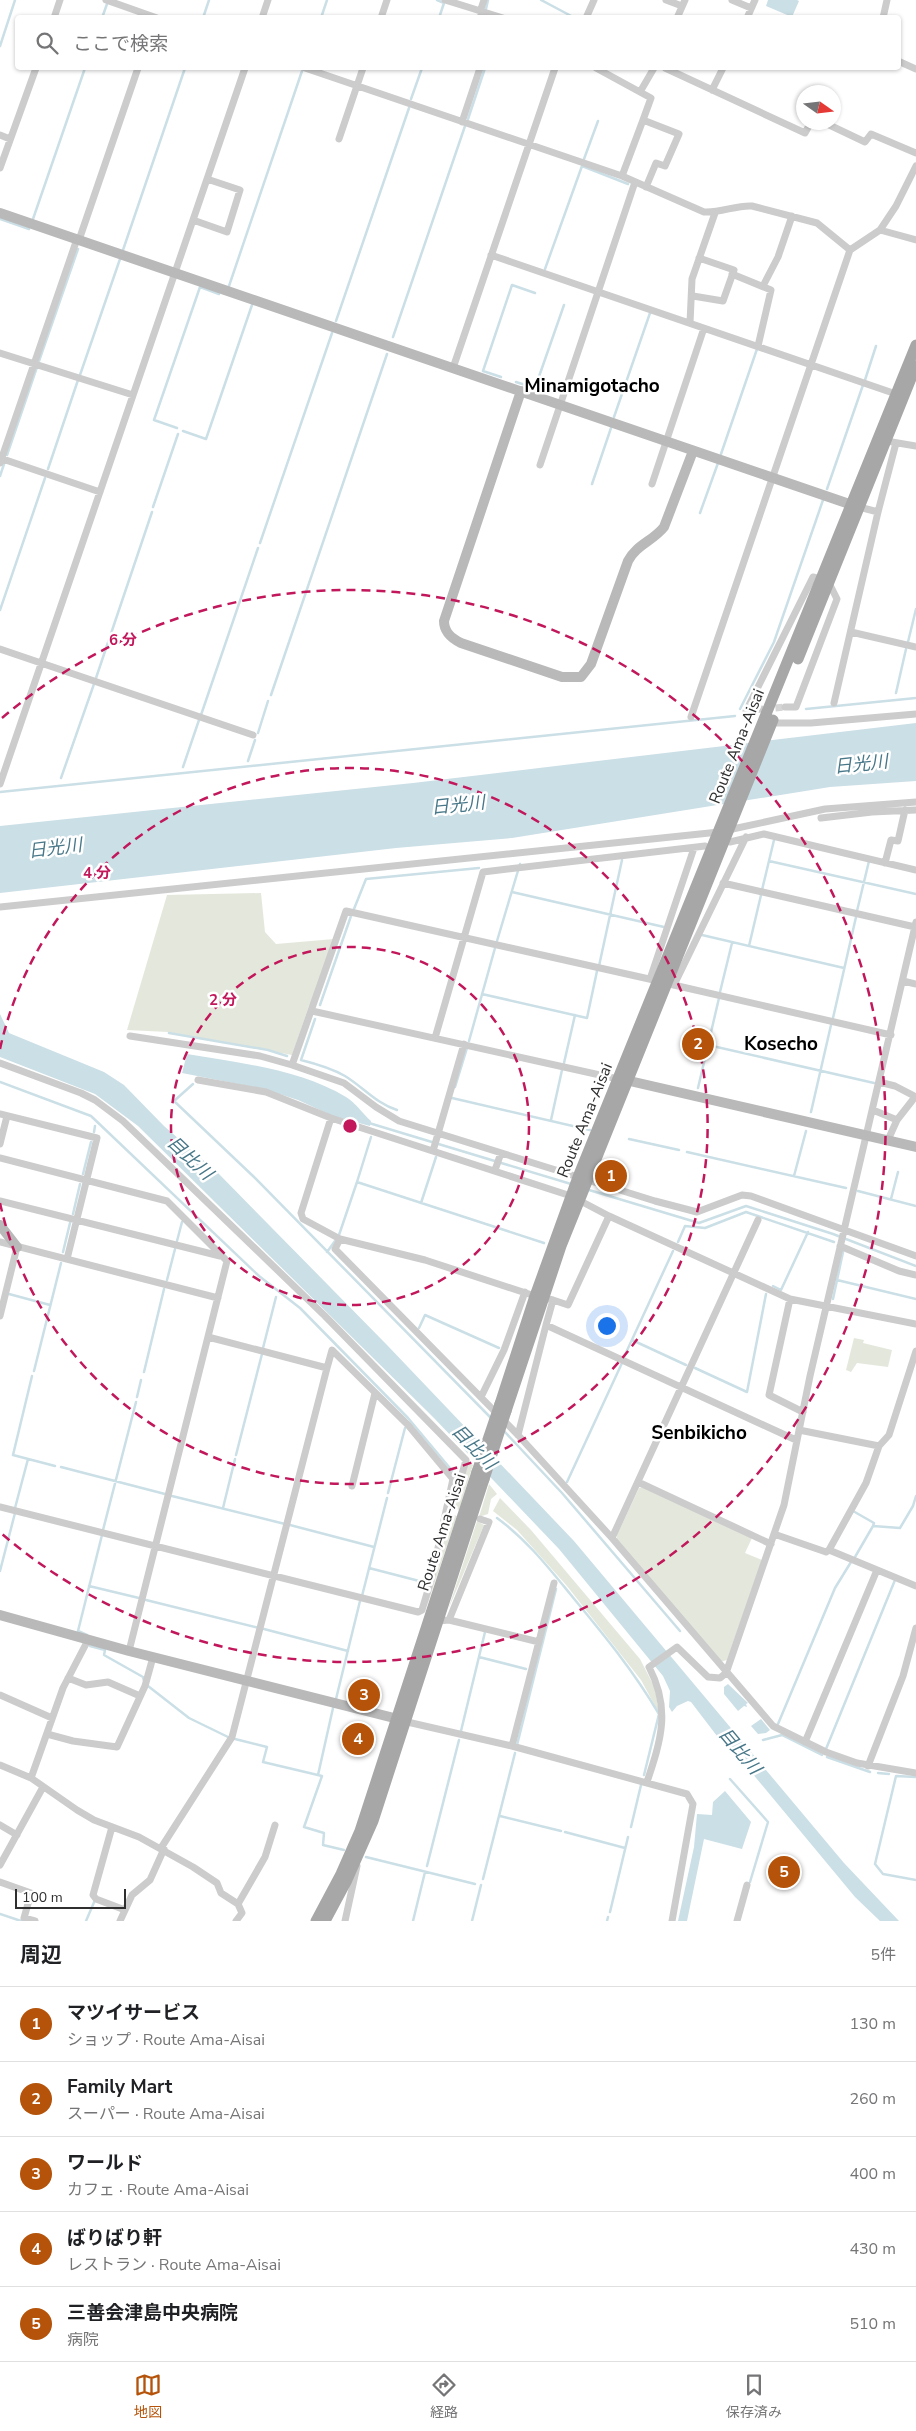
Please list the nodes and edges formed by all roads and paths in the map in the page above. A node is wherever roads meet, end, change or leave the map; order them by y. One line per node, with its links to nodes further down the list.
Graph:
1 (60, 0): 15 (street)
2 (106, 0): 16 (street)
3 (268, 0): 17 (street)
4 (387, 0): 18 (street)
5 (445, 0): 14 (street)
6 (484, 0): 14 (street)
7 (594, 0): 20 (street)
8 (666, 0): 12 (street)
9 (732, 0): 13 (street)
10 (755, 0): 13 (street)
11 (888, 0): 23 (street)
12 (683, 3): 21 (street)
13 (751, 8): 22 (street)
14 (480, 12): 19 (street)
15 (55, 15)
16 (150, 15)
17 (263, 15)
18 (382, 15)
19 (491, 15)
20 (587, 15)
21 (678, 15)
22 (748, 15)
23 (884, 15)
24 (901, 62): 25 (street)
25 (916, 69)
26 (35, 70): 45 (street)
27 (137, 70): 60 (street)
28 (244, 70): 52 (street)
29 (311, 70): 37 (street)
30 (362, 70): 37 (street)
31 (479, 70): 41 (street)
32 (554, 70): 47 (street)
33 (600, 70): 39 (street)
34 (653, 70): 39 (street)
35 (669, 70): 38 (street)
36 (722, 70): 38 (street)
37 (357, 86): 41 (street); 46 (street)
38 (712, 90): 42 (street)
39 (640, 92): 40 (street)
40 (643, 120): 51 (street); 54 (street)
41 (462, 122): 47 (street)
42 (796, 129)
43 (840, 130): 48 (street)
44 (0, 135): 45 (street)
45 (10, 139): 50 (street)
46 (339, 139)
47 (529, 145): 51 (street); 63 (street)
48 (916, 152)
49 (916, 166): 59 (street)
50 (0, 168)
51 (622, 176): 53 (street)
52 (207, 179): 58 (street); 58 (street)
53 (635, 182): 54 (street); 68 (street)
54 (646, 187): 56 (street)
55 (0, 213): 60 (street)
56 (715, 213): 57 (street); 64 (street)
57 (792, 216): 62 (street); 67 (street)
58 (193, 220): 65 (street)
59 (880, 230): 61 (street); 62 (street)
60 (78, 240): 65 (street); 75 (street)
61 (916, 240)
62 (850, 250): 76 (street)
63 (492, 255): 68 (street); 78 (street)
64 (700, 258): 66 (street); 69 (street)
65 (175, 273): 78 (street); 81 (street)
66 (732, 274): 67 (street); 69 (street)
67 (764, 286): 73 (street)
68 (598, 292): 70 (street); 82 (street)
69 (693, 296): 70 (street)
70 (690, 323): 71 (street)
71 (704, 328): 73 (street); 83 (street)
72 (916, 345): 80 (main road, Route Ama-Aisai)
73 (758, 346): 76 (street)
74 (0, 353): 75 (street)
75 (35, 363): 81 (street); 87 (street)
76 (810, 364): 80 (street); 89 (street)
77 (916, 366): 84 (main road, Route Ama-Aisai)
78 (453, 368): 79 (street)
79 (521, 391): 82 (street); 86 (street)
80 (896, 394): 92 (main road, Route Ama-Aisai)
81 (133, 396): 91 (street)
82 (560, 404): 83 (street); 88 (street)
83 (666, 441): 86 (street); 90 (street)
84 (891, 442): 85 (street); 92 (main road, Route Ama-Aisai); 93 (street)
85 (916, 446)
86 (693, 451): 89 (street)
87 (1, 460): 91 (street)
88 (540, 465)
89 (772, 477): 92 (street); 103 (street)
90 (652, 484)
91 (100, 492): 98 (street)
92 (855, 506): 93 (street); 94 (main road, Route Ama-Aisai)
93 (878, 512): 95 (street)
94 (825, 581): 100 (street); 101 (street); 104 (main road, Route Ama-Aisai)
95 (851, 632): 96 (street); 99 (street)
96 (916, 647)
97 (0, 649): 98 (street)
98 (41, 663): 105 (street); 106 (street)
99 (834, 703)
100 (785, 707)
101 (762, 709)
102 (916, 714): 104 (street)
103 (690, 717)
104 (767, 726): 111 (main road, Route Ama-Aisai)
105 (253, 735)
106 (0, 784)
107 (916, 802): 111 (street)
108 (905, 810): 109 (street); 110 (street); 116 (street)
109 (916, 810)
110 (822, 818)
111 (725, 826): 119 (street); 123 (main road, Route Ama-Aisai)
112 (746, 837): 113 (street); 116 (street); 118 (street)
113 (730, 842)
114 (705, 846): 115 (street)
115 (694, 848): 121 (street); 123 (street)
116 (886, 863): 117 (street)
117 (916, 870)
118 (723, 883): 120 (street); 123 (street)
119 (0, 907)
120 (915, 924): 122 (street)
121 (464, 937): 123 (street); 125 (street); 128 (street)
122 (903, 981): 124 (street); 126 (street)
123 (662, 982): 126 (street); 133 (main road, Route Ama-Aisai)
124 (916, 984)
125 (312, 1011): 128 (street); 131 (street)
126 (891, 1034): 134 (street)
127 (130, 1036): 131 (street)
128 (435, 1038): 129 (street)
129 (464, 1044): 133 (street); 140 (street)
130 (0, 1062): 184 (street)
131 (292, 1065): 140 (street)
132 (198, 1080): 138 (street)
133 (622, 1080): 141 (street); 150 (main road, Route Ama-Aisai)
134 (880, 1082): 135 (street); 136 (street)
135 (916, 1097): 139 (street)
136 (873, 1110): 139 (street); 141 (street)
137 (4, 1115): 143 (street); 149 (street)
138 (330, 1118): 145 (street); 157 (street)
139 (897, 1120): 142 (street)
140 (437, 1135): 145 (street); 146 (street)
141 (866, 1135): 142 (street); 156 (street)
142 (888, 1140): 144 (street)
143 (0, 1144)
144 (916, 1147)
145 (433, 1149): 148 (street)
146 (501, 1153): 148 (street); 150 (street)
147 (0, 1158): 149 (street)
148 (495, 1170): 150 (street)
149 (86, 1180): 153 (street); 161 (street)
150 (579, 1188): 152 (street); 156 (street); 166 (main road, Route Ama-Aisai)
151 (0, 1201): 153 (street)
152 (609, 1216): 164 (street); 166 (street)
153 (76, 1220): 161 (street); 163 (street)
154 (758, 1220): 164 (street)
155 (0, 1225): 160 (street)
156 (843, 1231): 159 (street); 162 (street)
157 (340, 1239): 166 (street); 178 (street)
158 (0, 1242): 160 (street)
159 (840, 1244): 165 (street); 169 (street)
160 (17, 1246): 163 (street); 170 (street)
161 (222, 1256): 167 (street)
162 (916, 1256)
163 (67, 1259): 167 (street)
164 (733, 1274): 168 (street); 176 (street)
165 (916, 1275)
166 (539, 1297): 172 (street); 178 (street); 200 (main road, Route Ama-Aisai, bridge)
167 (218, 1298): 173 (street)
168 (790, 1299): 169 (street); 179 (street)
169 (826, 1306): 171 (street); 179 (street)
170 (0, 1316)
171 (916, 1324)
172 (546, 1326): 176 (street); 181 (street)
173 (208, 1337): 175 (street); 192 (street)
174 (916, 1351): 183 (street)
175 (327, 1368): 177 (street); 195 (street)
176 (681, 1388): 182 (street); 185 (street)
177 (375, 1392): 184 (street); 186 (street)
178 (481, 1397): 181 (street)
179 (803, 1412): 180 (street)
180 (799, 1430): 182 (street); 183 (street)
181 (518, 1435): 190 (street)
182 (796, 1440): 189 (street)
183 (879, 1446): 193 (street)
184 (453, 1479): 198 (street)
185 (638, 1482): 190 (street); 191 (street)
186 (352, 1486)
187 (0, 1507): 192 (street)
188 (480, 1519): 200 (street)
189 (774, 1534): 191 (street); 193 (street)
190 (612, 1538): 206 (street)
191 (771, 1544): 206 (street)
192 (156, 1547): 195 (street); 204 (street)
193 (829, 1550): 194 (street)
194 (876, 1570): 197 (street); 214 (street)
195 (275, 1576): 198 (street); 208 (street)
196 (554, 1582): 203 (street)
197 (916, 1586)
198 (422, 1610): 200 (street)
199 (0, 1615): 202 (street)
200 (439, 1620): 203 (street); 212 (main road, Route Ama-Aisai)
201 (916, 1628): 217 (street)
202 (88, 1640): 204 (street); 207 (street)
203 (538, 1642): 215 (street)
204 (129, 1651): 205 (street)
205 (153, 1657): 208 (street); 210 (street)
206 (726, 1673): 214 (street); 220 (street)
207 (68, 1678): 210 (street); 211 (street)
208 (248, 1682): 212 (street); 226 (street)
209 (0, 1695): 211 (street)
210 (140, 1696): 213 (street)
211 (52, 1718): 213 (street)
212 (402, 1720): 215 (street); 227 (main road, Route Ama-Aisai); 236 (main road, Route Ama-Aisai)
213 (47, 1734): 219 (street)
214 (805, 1742): 217 (street)
215 (512, 1746): 220 (street)
216 (0, 1765): 219 (street)
217 (868, 1766): 218 (street)
218 (916, 1773)
219 (31, 1778): 221 (street)
220 (647, 1782): 239 (street)
221 (43, 1787): 224 (street); 225 (street)
222 (0, 1825): 225 (street)
223 (275, 1825): 231 (street)
224 (112, 1827): 226 (street); 232 (street)
225 (17, 1835): 228 (street)
226 (163, 1849): 231 (street); 232 (street)
227 (360, 1853): 237 (main road, Route Ama-Aisai); 238 (street)
228 (0, 1865)
229 (0, 1882): 233 (street)
230 (747, 1885): 240 (street)
231 (238, 1904): 235 (street)
232 (125, 1910): 234 (street)
233 (34, 1921)
234 (120, 1921)
235 (236, 1921)
236 (316, 1921)
237 (325, 1921)
238 (345, 1921)
239 (672, 1921)
240 (737, 1921)

